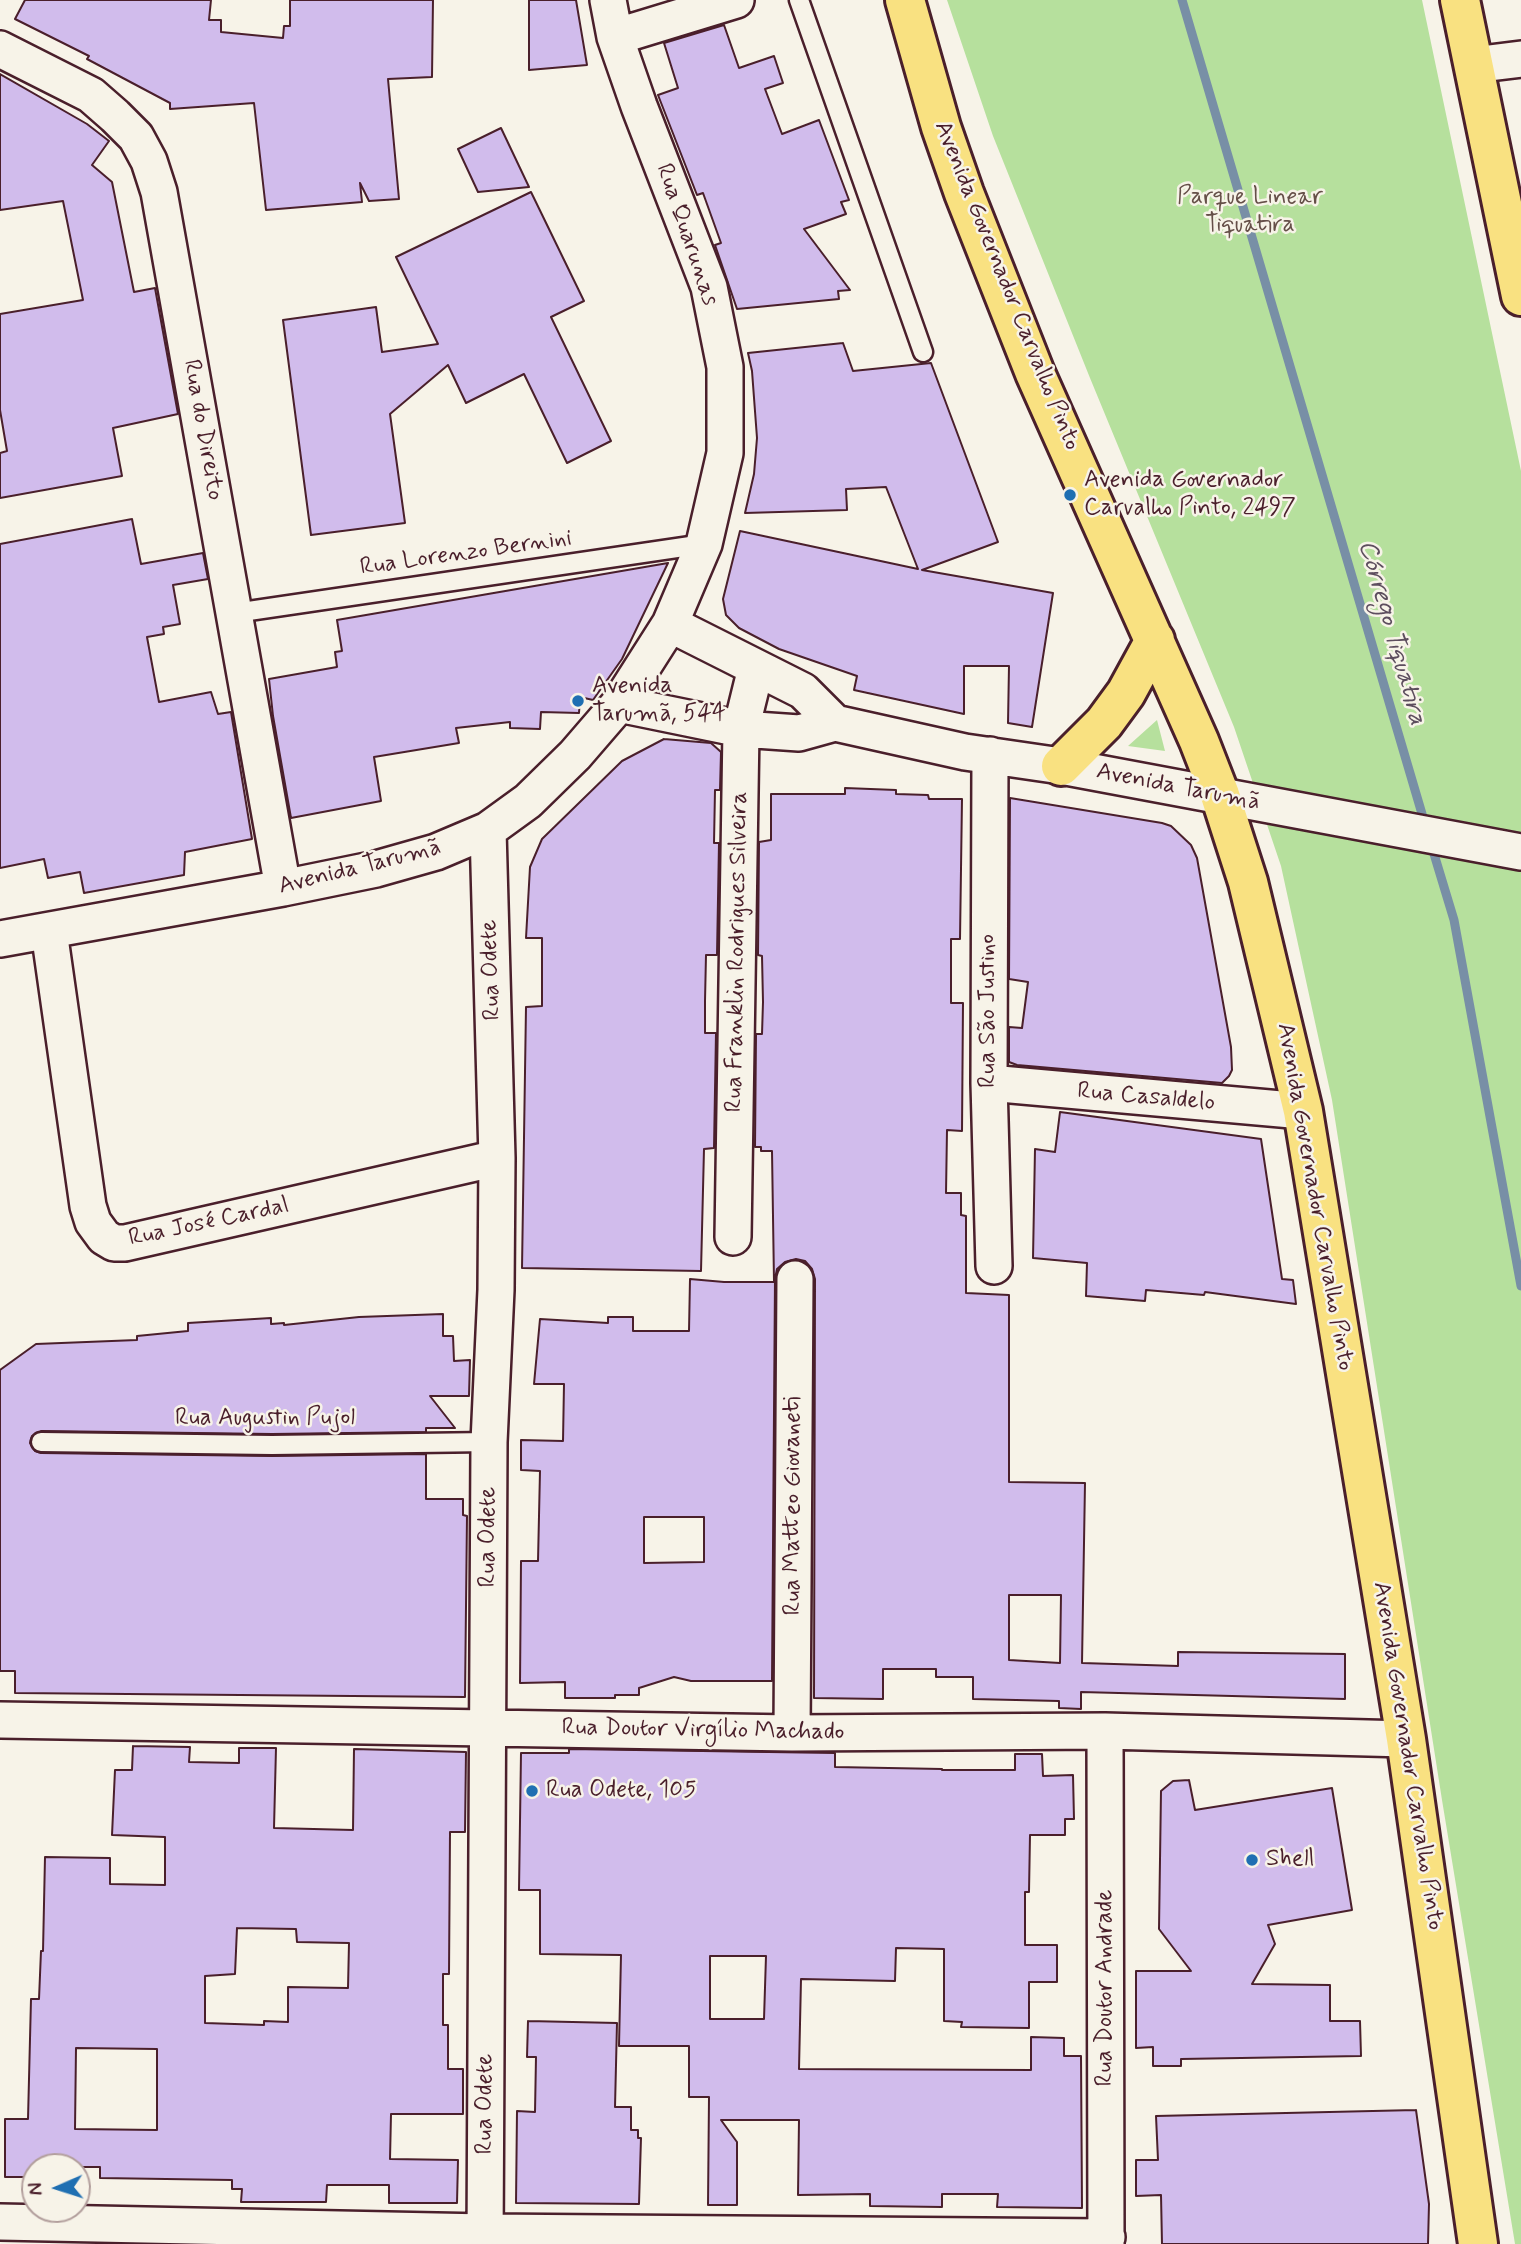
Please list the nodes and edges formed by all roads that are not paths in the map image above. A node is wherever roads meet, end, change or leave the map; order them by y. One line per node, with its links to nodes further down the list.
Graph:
1 (608, 0): 6 (street, Rua Quarunas)
2 (736, 0): 6 (street)
3 (800, 0): 11 (lane)
4 (905, 0): 15 (main road, Avenida Governador Carvalho Pinto)
5 (1460, 0): 9 (main road)
6 (615, 37): 12 (street, Rua Quarunas)
7 (0, 49): 13 (street, Rua do Direito)
8 (1521, 59): 9 (street)
9 (1473, 65): 10 (main road)
10 (1521, 296)
11 (923, 352)
12 (704, 544): 13 (lane, Rua Lorenzo Bernini); 14 (street, Rua Quarunas)
13 (235, 613): 25 (street, Rua do Direito)
14 (670, 624): 16 (street); 17 (street, Rua Quarunas)
15 (1155, 639): 21 (main road); 22 (main road, Avenida Governador Carvalho Pinto)
16 (756, 668): 18 (street); 19 (street, Rua Franklin Rodrigues Silveira)
17 (619, 705): 19 (street, Avenida Tarumã); 23 (street, Avenida Tarumã)
18 (835, 723): 19 (street, Avenida Tarumã); 20 (street, Avenida Tarumã)
19 (741, 729): 31 (street, Rua Franklin Rodrigues Silveira)
20 (990, 755): 21 (street, Avenida Tarumã); 28 (street, Rua São Justino)
21 (1061, 766): 22 (street, Avenida Tarumã)
22 (1220, 795): 24 (street, Avenida Tarumã); 29 (main road, Avenida Governador Carvalho Pinto)
23 (488, 830): 25 (street, Avenida Tarumã); 30 (street, Rua Odete)
24 (1521, 852)
25 (283, 888): 26 (street, Avenida Tarumã)
26 (49, 931): 27 (street, Avenida Tarumã); 30 (street, Rua José Cardal)
27 (0, 939)
28 (989, 1083): 29 (street, Rua Casaldelo); 32 (street, Rua São Justino)
29 (1303, 1111): 40 (main road, Avenida Governador Carvalho Pinto)
30 (497, 1158): 35 (street, Rua Odete)
31 (733, 1237)
32 (994, 1266)
33 (795, 1279): 39 (street, Rua Matteo Giovaneti)
34 (41, 1442): 35 (lane, Rua Augustin Pujol)
35 (489, 1442): 37 (street, Rua Odete)
36 (0, 1720): 37 (street, Rua Doutor Virgílio Machado)
37 (488, 1729): 39 (street, Rua Doutor Virgílio Machado); 42 (street, Rua Odete)
38 (1105, 1731): 39 (street, Rua Doutor Virgílio Machado); 40 (street, Rua Doutor Virgílio Machado); 44 (street, Rua Doutor Andrade)
39 (792, 1733)
40 (1406, 1739): 45 (main road, Avenida Governador Carvalho Pinto)
41 (0, 2222): 42 (street)
42 (485, 2238): 43 (street)
43 (863, 2240): 44 (street)
44 (1107, 2241)
45 (1478, 2244)

